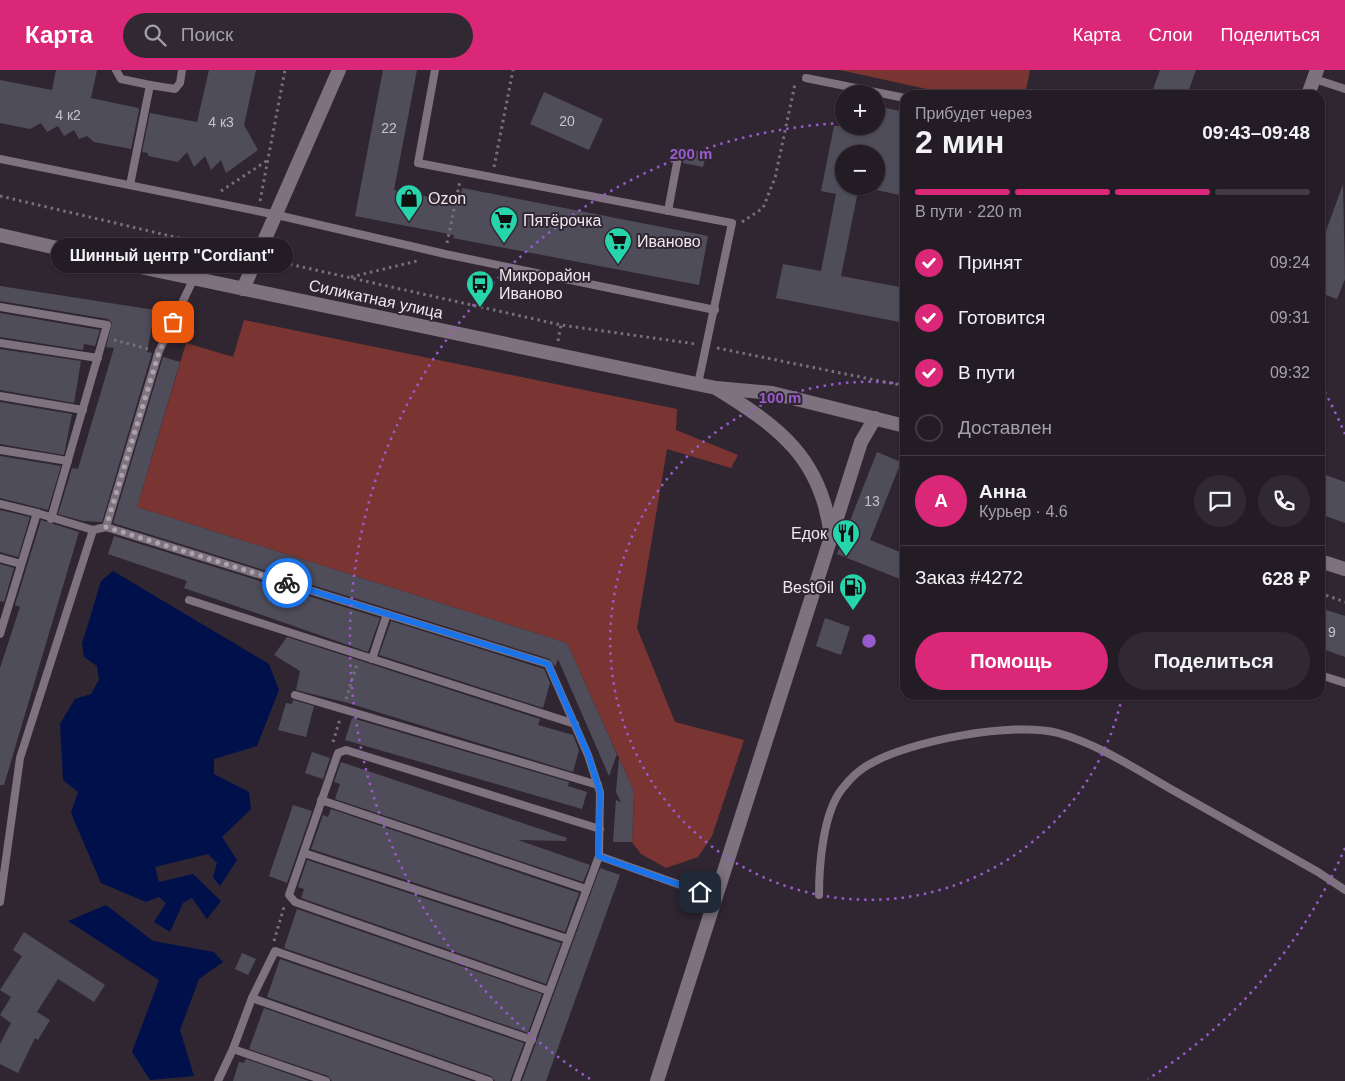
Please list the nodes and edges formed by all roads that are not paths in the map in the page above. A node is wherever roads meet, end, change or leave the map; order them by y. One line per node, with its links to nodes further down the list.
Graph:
1 (116, 70): 7 (lane)
2 (182, 70): 7 (lane)
3 (339, 70): 15 (street)
4 (435, 70): 14 (lane)
5 (1316, 74): 8 (lane); 9 (street)
6 (806, 78): 10 (lane)
7 (150, 85): 13 (lane)
8 (1345, 89)
9 (1310, 90)
10 (900, 97)
11 (679, 152): 14 (lane)
12 (0, 159): 13 (lane)
13 (130, 185): 15 (lane)
14 (668, 211): 20 (lane)
15 (277, 215): 18 (street); 20 (lane)
16 (0, 235): 17 (street, Силикатная улица)
17 (194, 278): 18 (street, Силикатная улица); 34 (lane)
18 (243, 289): 23 (street, Силикатная улица)
19 (0, 307): 22 (lane)
20 (715, 310): 23 (lane)
21 (0, 343): 22 (lane)
22 (98, 358): 26 (lane)
23 (698, 384): 24 (street, Силикатная улица)
24 (716, 388): 27 (street); 36 (street)
25 (0, 396): 26 (lane)
26 (83, 410): 30 (lane)
27 (875, 418): 28 (street); 36 (street)
28 (900, 425)
29 (0, 450): 30 (lane)
30 (68, 461): 33 (lane)
31 (0, 504): 32 (lane)
32 (37, 513): 33 (lane); 39 (lane)
33 (51, 519): 35 (lane)
34 (106, 527): 35 (lane); 43 (lane)
35 (93, 530): 59 (lane)
36 (831, 537): 58 (street)
37 (0, 558): 39 (lane)
38 (1325, 562): 40 (street)
39 (21, 564): 42 (lane)
40 (1345, 569)
41 (189, 600): 45 (lane)
42 (3, 612): 44 (lane)
43 (387, 614): 45 (lane); 49 (lane)
44 (0, 634)
45 (372, 659): 49 (lane)
46 (1325, 677): 47 (lane)
47 (1345, 683)
48 (296, 695): 50 (lane)
49 (575, 724): 50 (lane)
50 (598, 785): 52 (lane)
51 (321, 800): 52 (lane); 53 (lane); 55 (lane)
52 (600, 829): 54 (lane)
53 (304, 853): 60 (lane); 61 (lane)
54 (598, 856): 55 (lane); 58 (lane)
55 (586, 889): 60 (lane)
56 (1345, 890): 57 (lane)
57 (819, 895)
58 (717, 898): 69 (street)
59 (0, 902)
60 (568, 939): 61 (lane)
61 (549, 991): 63 (lane)
62 (252, 998): 63 (lane); 64 (lane); 67 (lane)
63 (532, 1040): 68 (lane)
64 (233, 1049): 65 (lane); 66 (lane)
65 (218, 1081)
66 (326, 1081)
67 (489, 1081)
68 (516, 1081)
69 (656, 1081)

